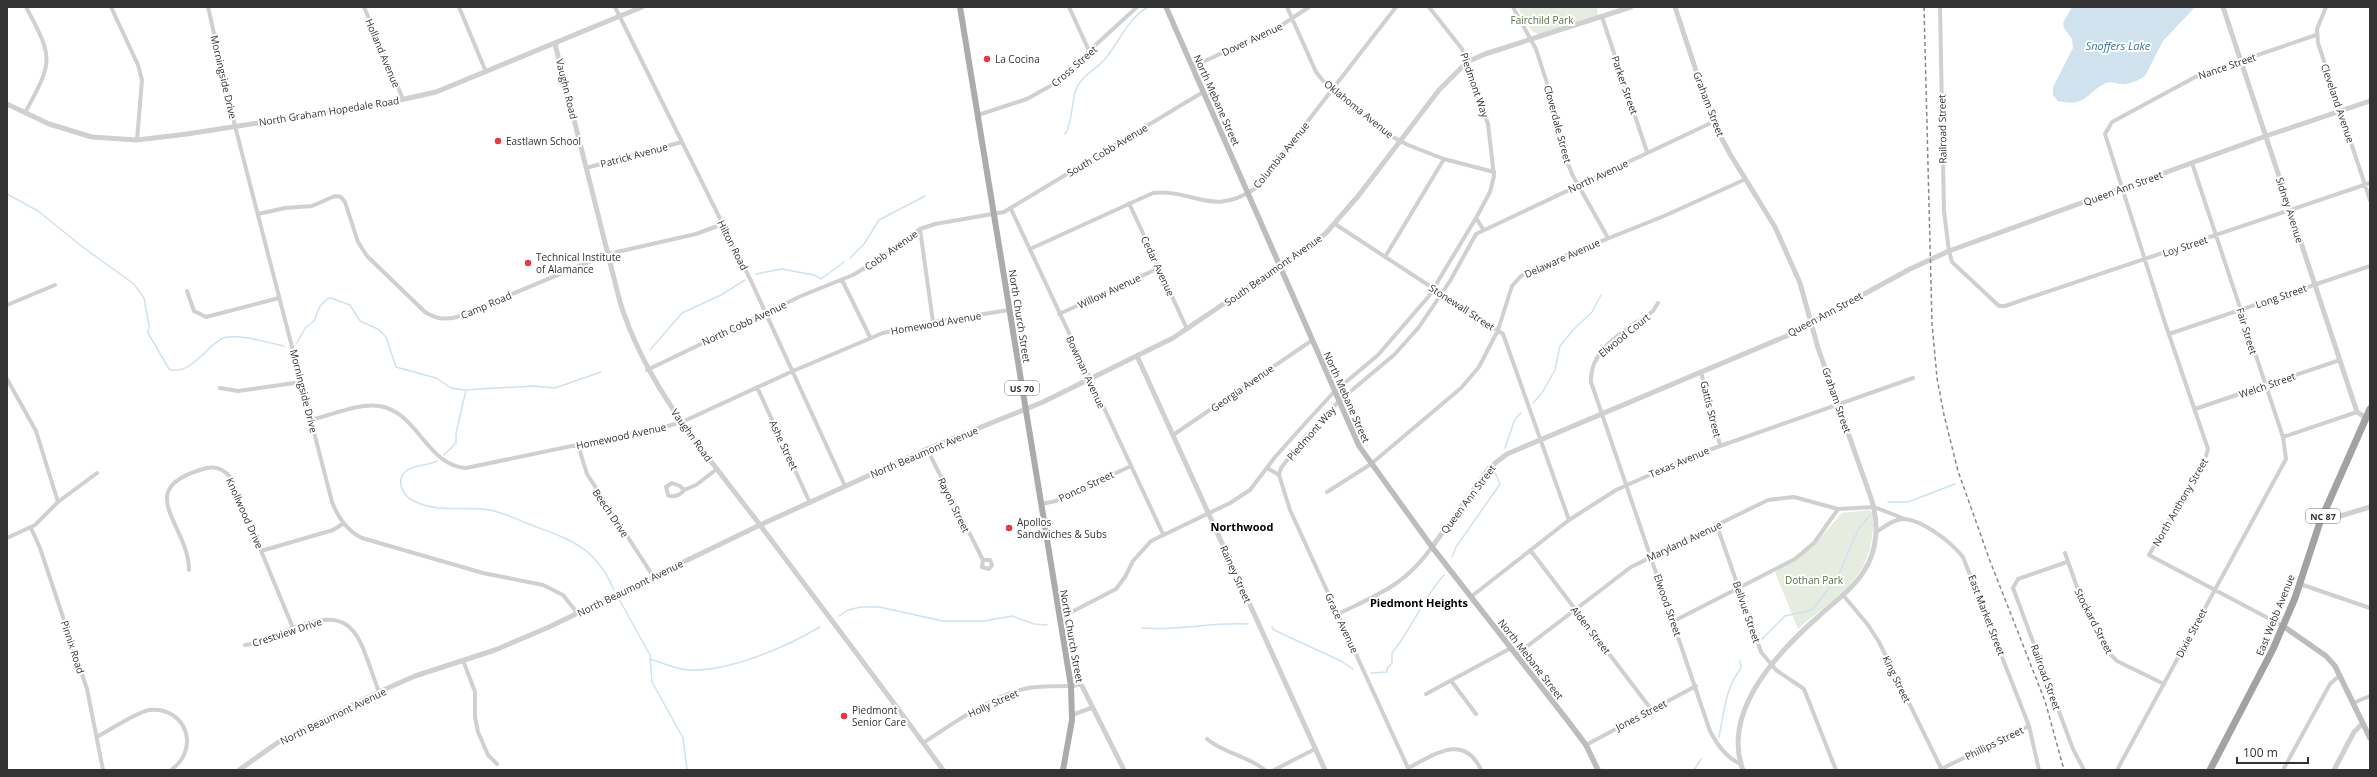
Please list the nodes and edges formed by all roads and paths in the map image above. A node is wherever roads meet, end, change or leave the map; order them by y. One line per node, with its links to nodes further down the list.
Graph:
1 (26, 7): 39 (street)
2 (111, 7): 45 (street)
3 (208, 7): 42 (street, Morningside Drive)
4 (364, 7): 35 (street, Holland Avenue)
5 (459, 7): 32 (street)
6 (615, 7): 22 (street, Hilton Road)
7 (642, 7): 22 (street, North Graham Hopedale Road)
8 (960, 7): 40 (main road, North Church Street / US 70)
9 (1069, 7): 28 (street)
10 (1137, 7): 28 (street, Cross Street)
11 (1166, 7): 31 (main road, North Mebane Street)
12 (1286, 7): 24 (street, Oklahoma Avenue)
13 (1309, 7): 24 (street, Dover Avenue)
14 (1396, 7): 33 (street, Columbia Avenue)
15 (1429, 7): 30 (street, Piedmont Way)
16 (1514, 7): 26 (street, Cloverdale Street)
17 (1631, 7): 23 (street)
18 (1675, 7): 41 (street, Graham Street)
19 (1940, 7): 73 (street, Railroad Street)
20 (2223, 7): 29 (street, Sidney Avenue)
21 (2326, 7): 25 (street)
22 (619, 16): 27 (street, North Graham Hopedale Road); 46 (street, Hilton Road)
23 (1602, 17): 26 (street); 48 (street, Parker Street)
24 (1292, 19): 31 (street, Dover Avenue); 33 (street, Oklahoma Avenue)
25 (2316, 35): 29 (street, Nance Street); 38 (street, Cleveland Avenue)
26 (1532, 39): 30 (street); 56 (street, Cloverdale Street)
27 (555, 44): 32 (street, North Graham Hopedale Road); 51 (street, Vaughn Road)
28 (1090, 52): 40 (street, Cross Street)
29 (2240, 60): 43 (street, Nance Street); 44 (street, Sidney Avenue)
30 (1467, 62): 47 (street, South Beaumont Avenue); 52 (street, Piedmont Way)
31 (1192, 67): 34 (main road, North Mebane Street)
32 (486, 72): 35 (street, North Graham Hopedale Road)
33 (1332, 90): 47 (street, Oklahoma Avenue); 58 (street, Columbia Avenue)
34 (1203, 92): 58 (main road, North Mebane Street); 61 (street, South Cobb Avenue)
35 (403, 99): 42 (street, North Graham Hopedale Road)
36 (2370, 101): 38 (street, Queen Ann Street)
37 (7, 104): 39 (street, North Graham Hopedale Road)
38 (2340, 111): 44 (street, Queen Ann Street); 55 (street, Cleveland Avenue)
39 (25, 113): 45 (street, North Graham Hopedale Road)
40 (978, 115): 64 (main road, North Church Street / US 70)
41 (1714, 122): 48 (street, North Avenue); 53 (street, Graham Street)
42 (235, 126): 45 (street, North Graham Hopedale Road); 63 (street, Morningside Drive)
43 (2105, 134): 57 (street, North Anthony Street)
44 (2266, 136): 50 (street, Queen Ann Street); 62 (street, Sidney Avenue)
45 (137, 140)
46 (682, 142): 51 (street, Patrick Avenue); 66 (street, Hilton Road)
47 (1400, 142): 49 (street, Oklahoma Avenue); 67 (street, South Beaumont Avenue)
48 (1648, 152): 56 (street, North Avenue)
49 (1444, 159): 52 (street, Oklahoma Avenue); 75 (street)
50 (2192, 163): 57 (street, Queen Ann Street); 70 (street, Fair Street)
51 (586, 168): 74 (street, Vaughn Road)
52 (1494, 172): 65 (street, Piedmont Way)
53 (1746, 178): 71 (street, Delaware Avenue); 94 (street, Graham Street)
54 (2370, 183): 55 (street, Loy Street)
55 (2365, 185): 59 (street, Cleveland Avenue); 62 (street, Loy Street)
56 (1577, 186): 69 (street, North Avenue); 71 (street, Cloverdale Street)
57 (2121, 189): 73 (street, Queen Ann Street); 76 (street, North Anthony Street)
58 (1248, 194): 60 (street, Columbia Avenue); 77 (main road, North Mebane Street)
59 (2370, 200)
60 (1129, 203): 72 (street, Columbia Avenue); 79 (street, Cedar Avenue)
61 (1011, 209): 64 (street, Cobb Avenue); 72 (street, Bowman Avenue)
62 (2291, 210): 70 (street, Loy Street); 81 (street, Sidney Avenue)
63 (258, 214): 74 (street, Camp Road); 86 (street, Morningside Drive)
64 (994, 215): 68 (street, Cobb Avenue); 89 (main road, North Church Street / US 70)
65 (1476, 218): 69 (street); 83 (street, Piedmont Way)
66 (722, 224): 74 (street, Camp Road); 91 (street, Hilton Road)
67 (1335, 224): 75 (street, Stonewall Street); 77 (street, South Beaumont Avenue)
68 (920, 229): 80 (street, Cobb Avenue); 93 (street)
69 (1484, 229): 85 (street, Piedmont Way)
70 (2216, 235): 76 (street, Loy Street); 90 (street, Fair Street)
71 (1608, 238): 96 (street, Delaware Avenue)
72 (1030, 249): 92 (street, Bowman Avenue)
73 (1949, 251): 76 (street, Loy Street); 94 (street, Queen Ann Street)
74 (608, 254): 102 (street, Vaughn Road)
75 (1386, 257): 83 (street, Stonewall Street)
76 (2144, 259): 97 (street, North Anthony Street)
77 (1280, 266): 95 (street, South Beaumont Avenue); 99 (main road, North Mebane Street)
78 (2370, 266): 81 (street, Long Street)
79 (1159, 268): 92 (street, Willow Avenue); 95 (street, Cedar Avenue)
80 (842, 280): 91 (street, North Cobb Avenue); 98 (street)
81 (2315, 284): 90 (street, Long Street); 101 (street, Sidney Avenue)
82 (55, 285): 88 (street)
83 (1433, 288): 85 (street, Stonewall Street); 112 (street, Piedmont Way)
84 (188, 291): 86 (street)
85 (1441, 294): 96 (street, Stonewall Street); 113 (street, Piedmont Way)
86 (279, 298): 108 (street, Morningside Drive)
87 (1658, 303): 119 (street, Elwood Court)
88 (7, 305)
89 (1010, 310): 93 (street, Homewood Avenue); 115 (main road, North Church Street / US 70)
90 (2241, 310): 97 (street, Long Street); 109 (street, Fair Street)
91 (766, 312): 102 (street, North Cobb Avenue); 103 (street, Hilton Road)
92 (1059, 314): 106 (street, Bowman Avenue)
93 (933, 322): 98 (street, Homewood Avenue)
94 (1812, 322): 104 (street, Queen Ann Street); 114 (street, Graham Street)
95 (1187, 329): 100 (street, South Beaumont Avenue)
96 (1498, 330): 125 (street, Stonewall Street); 129 (street, Delaware Avenue)
97 (2169, 334): 116 (street, North Anthony Street)
98 (870, 337): 103 (street, Homewood Avenue)
99 (1311, 341): 112 (main road, North Mebane Street); 123 (street, Georgia Avenue)
100 (1137, 356): 106 (street, South Beaumont Avenue); 123 (street, Rainey Street)
101 (2340, 360): 109 (street, Welch Street); 118 (street, Sidney Avenue)
102 (647, 370): 122 (street, Vaughn Road)
103 (793, 370): 110 (street, Homewood Avenue); 136 (street, Hilton Road)
104 (1701, 372): 119 (street, Queen Ann Street); 127 (street, Gattis Street)
105 (1913, 378): 114 (street, Texas Avenue)
106 (1090, 379): 115 (street, South Beaumont Avenue); 130 (street, Bowman Avenue)
107 (7, 380): 140 (street)
108 (301, 382): 111 (street); 121 (street, Morningside Drive)
109 (2265, 386): 116 (street, Welch Street); 124 (street, Fair Street)
110 (757, 387): 122 (street, Homewood Avenue); 141 (street, Ashe Street)
111 (220, 388)
112 (1334, 392): 113 (main road, North Mebane Street); 131 (street, Piedmont Way)
113 (1338, 402): 129 (main road, North Mebane Street); 134 (street, Piedmont Way)
114 (1838, 405): 127 (street, Texas Avenue); 143 (street, Graham Street)
115 (1025, 409): 128 (street, North Beaumont Avenue); 142 (main road, North Church Street / US 70)
116 (2195, 409): 168 (street, North Anthony Street)
117 (2370, 409): 120 (highway, East Webb Avenue / NC 87)
118 (2357, 412): 120 (street); 124 (street)
119 (1603, 413): 125 (street, Queen Ann Street); 135 (street, Elwood Street)
120 (2366, 418): 149 (highway, East Webb Avenue / NC 87)
121 (311, 420): 126 (street, Homewood Avenue); 150 (street, Morningside Drive)
122 (682, 422): 126 (street, Homewood Avenue); 132 (street, Vaughn Road)
123 (1173, 435): 146 (street, Rainey Street)
124 (2283, 437): 139 (street, Fair Street)
125 (1539, 439): 148 (street, Stonewall Street); 157 (street, Queen Ann Street)
126 (578, 445): 165 (street, Beech Drive)
127 (1720, 445): 135 (street, Texas Avenue)
128 (927, 449): 136 (street, North Beaumont Avenue); 162 (street, Rayon Street)
129 (1371, 464): 138 (street, Delaware Avenue); 157 (main road, North Mebane Street)
130 (1131, 466): 142 (street, Ponco Street); 155 (street, Bowman Avenue)
131 (1267, 468): 134 (street); 146 (street, Piedmont Way)
132 (717, 469): 137 (street); 151 (street, Vaughn Road)
133 (97, 473): 140 (street)
134 (1279, 475): 174 (street, Grace Avenue)
135 (1627, 485): 148 (street, Texas Avenue); 161 (street, Elwood Street)
136 (845, 486): 141 (street, North Beaumont Avenue)
137 (684, 490)
138 (1327, 492)
139 (2266, 496): 168 (street, Dixie Street)
140 (58, 502): 153 (street)
141 (810, 503): 151 (street, North Beaumont Avenue)
142 (1041, 504): 175 (main road, North Church Street / US 70)
143 (1874, 508): 145 (street, Maryland Avenue); 147 (street, East Market Street); 154 (street, Graham Street)
144 (2370, 508): 149 (street)
145 (1838, 509): 152 (street, Maryland Avenue); 167 (street)
146 (1208, 514): 155 (street, Piedmont Way); 204 (street, Rainey Street)
147 (1905, 519): 154 (street); 198 (street, East Market Street)
148 (1568, 520): 159 (street, Texas Avenue)
149 (2320, 522): 166 (highway, East Webb Avenue / NC 87)
150 (344, 523): 158 (street); 173 (street, Morningside Drive)
151 (760, 525): 165 (street, North Beaumont Avenue); 202 (street, Vaughn Road)
152 (1717, 526): 161 (street, Maryland Avenue); 167 (street, Bellvue Street)
153 (31, 528): 156 (street); 199 (street, Pinnix Road)
154 (1876, 532): 169 (street, Graham Street)
155 (1163, 534): 175 (street, Piedmont Way)
156 (7, 538)
157 (1432, 547): 170 (main road, North Mebane Street); 174 (street, Queen Ann Street)
158 (262, 551): 164 (street, Knollwood Drive); 178 (street, Knollwood Drive)
159 (1531, 551): 170 (street, Texas Avenue); 172 (street, Alden Street)
160 (2065, 553): 163 (street, Stockard Street)
161 (1652, 557): 172 (street, Maryland Avenue); 176 (street, Elwood Street)
162 (983, 560)
163 (2067, 562): 186 (street, Stockard Street); 208 (street, Railroad Street)
164 (189, 570)
165 (653, 576): 173 (street, North Beaumont Avenue)
166 (2300, 584): 171 (street); 177 (highway, East Webb Avenue / NC 87)
167 (1739, 588): 176 (street); 183 (street, Bellvue Street)
168 (2213, 590): 177 (street, North Anthony Street); 186 (street, Dixie Street)
169 (1843, 595): 183 (street, Graham Street); 222 (street, King Street)
170 (1472, 596): 180 (main road, North Mebane Street)
171 (2370, 608)
172 (1574, 609): 181 (street, Maryland Avenue); 194 (street, Alden Street)
173 (578, 614): 182 (street, North Beaumont Avenue)
174 (1338, 614): 207 (street, Grace Avenue)
175 (1060, 618): 187 (main road, North Church Street / US 70)
176 (1674, 621): 188 (street, Elwood Street)
177 (2282, 626): 184 (main road); 225 (highway, East Webb Avenue / NC 87)
178 (293, 628): 179 (street, Crestview Drive); 189 (street, Crestview Drive)
179 (245, 645)
180 (1511, 648): 181 (main road, North Mebane Street); 185 (street)
181 (1517, 654): 203 (main road, North Mebane Street)
182 (463, 660): 189 (street, North Beaumont Avenue); 205 (street)
183 (1771, 665): 206 (street, Graham Street); 221 (street, Bellvue Street)
184 (2340, 675): 192 (main road); 226 (street)
185 (1452, 682): 190 (street); 196 (street)
186 (2164, 684): 224 (street, Dixie Street)
187 (1071, 686): 193 (street); 195 (main road, North Church Street / US 70); 202 (street, Holly Street)
188 (1696, 686): 194 (street, Jones Street); 206 (street, Elwood Street)
189 (380, 692): 211 (street, North Beaumont Avenue)
190 (1426, 694)
191 (2370, 696): 192 (street)
192 (2353, 704): 197 (main road)
193 (1091, 708): 195 (street); 214 (street)
194 (1651, 709): 203 (street, Jones Street)
195 (1072, 714): 213 (main road, North Church Street / US 70)
196 (1476, 714)
197 (2362, 724): 200 (main road); 227 (street)
198 (2029, 726): 222 (street, Phillips Street); 223 (street, East Market Street)
199 (97, 737): 209 (street, Pinnix Road); 210 (street)
200 (2370, 738)
201 (1207, 739): 215 (street)
202 (924, 743): 212 (street, Vaughn Road)
203 (1586, 745): 219 (main road, North Mebane Street)
204 (1315, 749): 216 (street); 217 (street, Rainey Street)
205 (497, 764)
206 (1741, 764): 220 (street, Graham Street)
207 (1409, 769): 218 (street)
208 (2083, 769)
209 (103, 770)
210 (171, 770)
211 (239, 770)
212 (943, 770)
213 (1063, 770)
214 (1124, 770)
215 (1266, 770)
216 (1274, 770)
217 (1325, 770)
218 (1481, 770)
219 (1598, 770)
220 (1743, 770)
221 (1836, 770)
222 (1941, 770)
223 (2039, 770)
224 (2117, 770)
225 (2210, 770)
226 (2283, 770)
227 (2334, 770)

